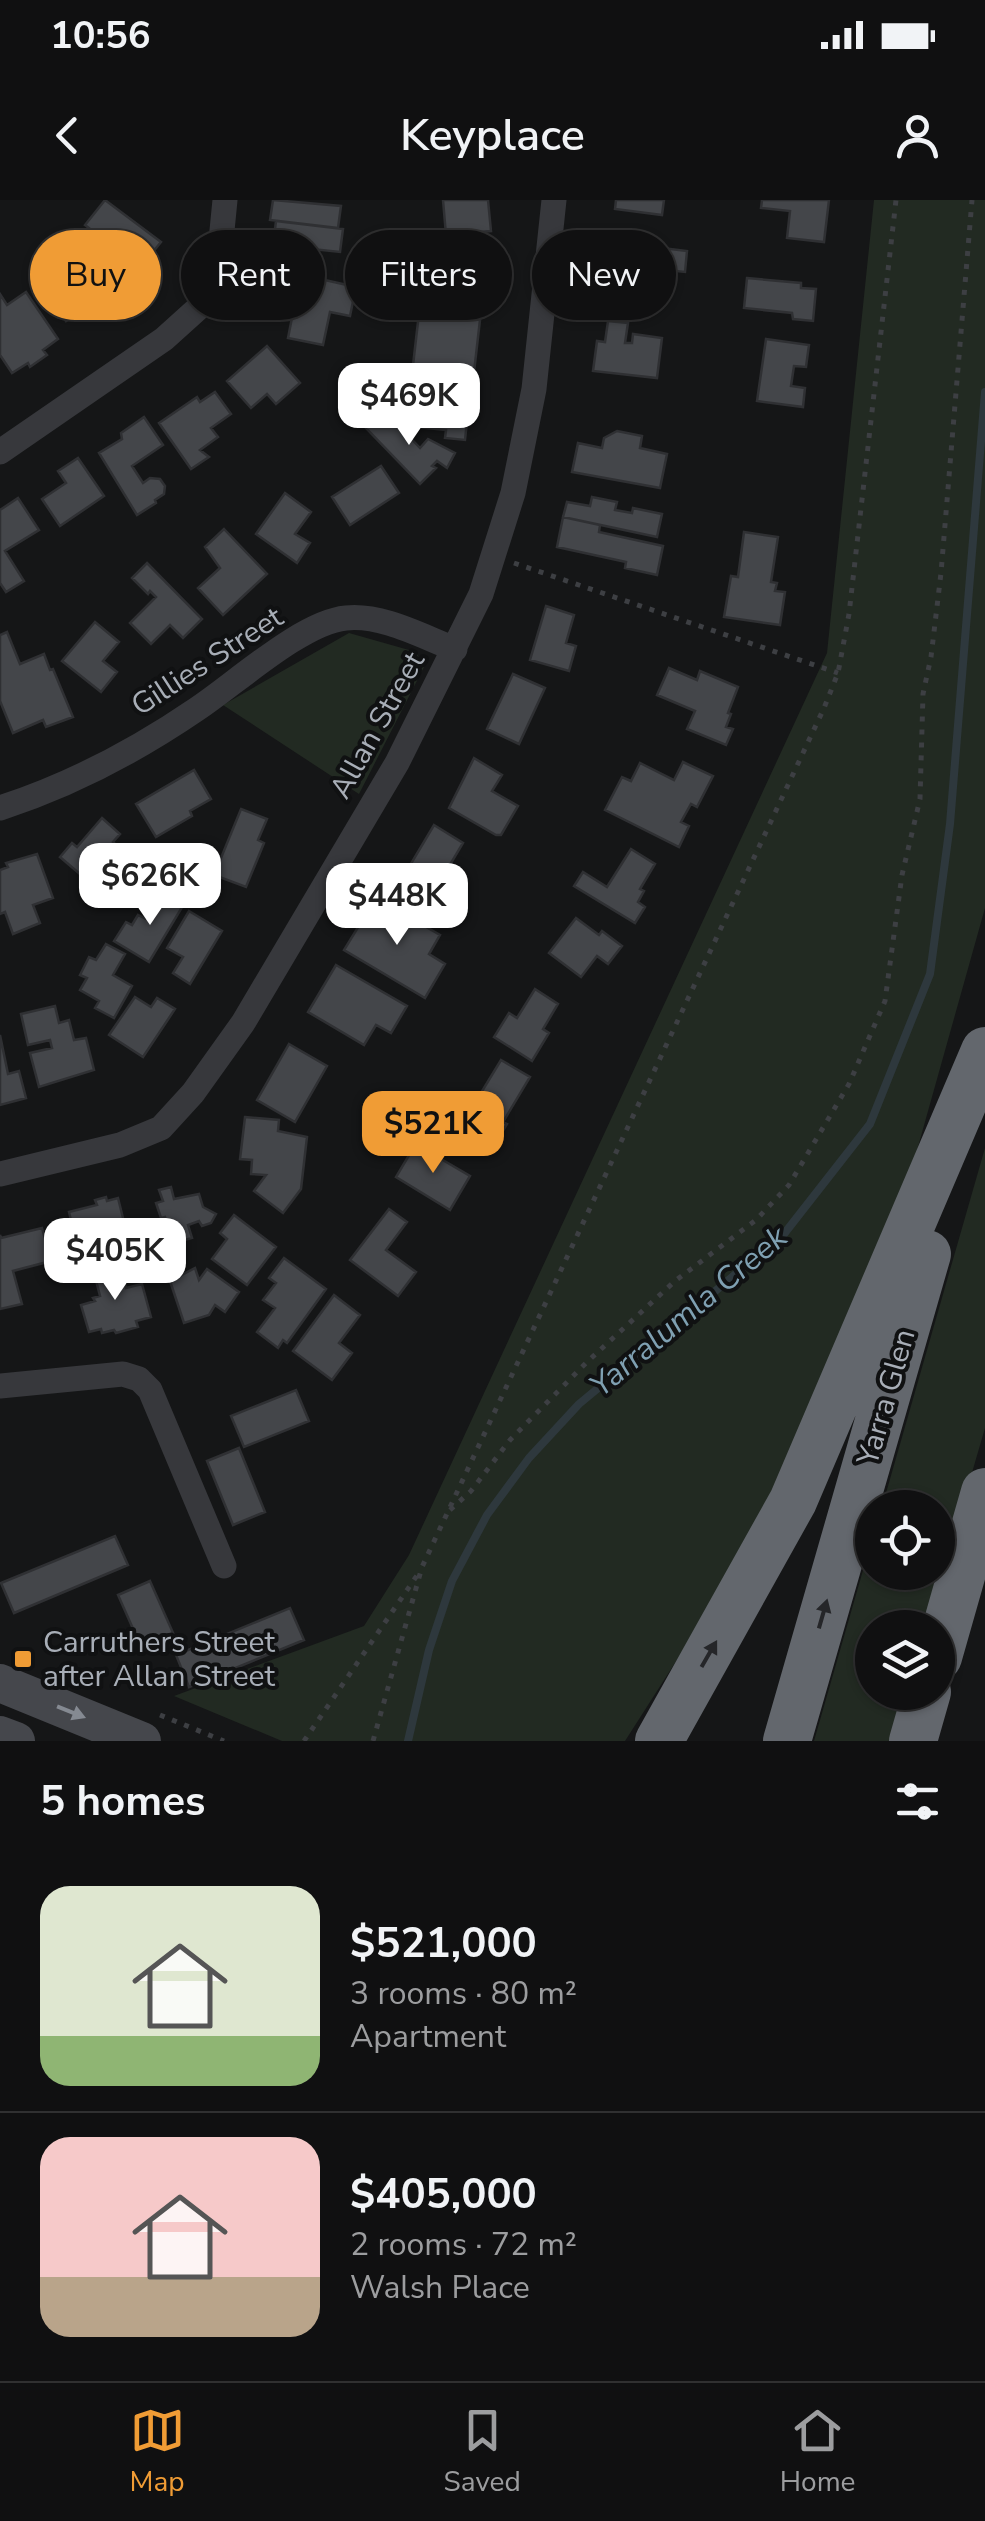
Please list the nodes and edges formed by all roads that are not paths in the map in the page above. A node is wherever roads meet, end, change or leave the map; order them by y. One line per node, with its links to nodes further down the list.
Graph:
1 (225, 200): 3 (street)
2 (554, 200): 4 (street, Allan Street)
3 (0, 452)
4 (455, 650): 5 (street, Gillies Street); 7 (street, Allan Street)
5 (0, 808)
6 (985, 1052): 17 (highway, one-way to 6); 18 (highway, Yarra Glen, one-way to 6)
7 (0, 1174)
8 (0, 1386): 10 (street)
9 (985, 1492): 11 (highway)
10 (224, 1566)
11 (951, 1610)
12 (0, 1683): 16 (main road, one-way to 16)
13 (922, 1710): 19 (highway)
14 (0, 1735): 15 (main road)
15 (16, 1741)
16 (142, 1741)
17 (659, 1741)
18 (787, 1741)
19 (913, 1741)

